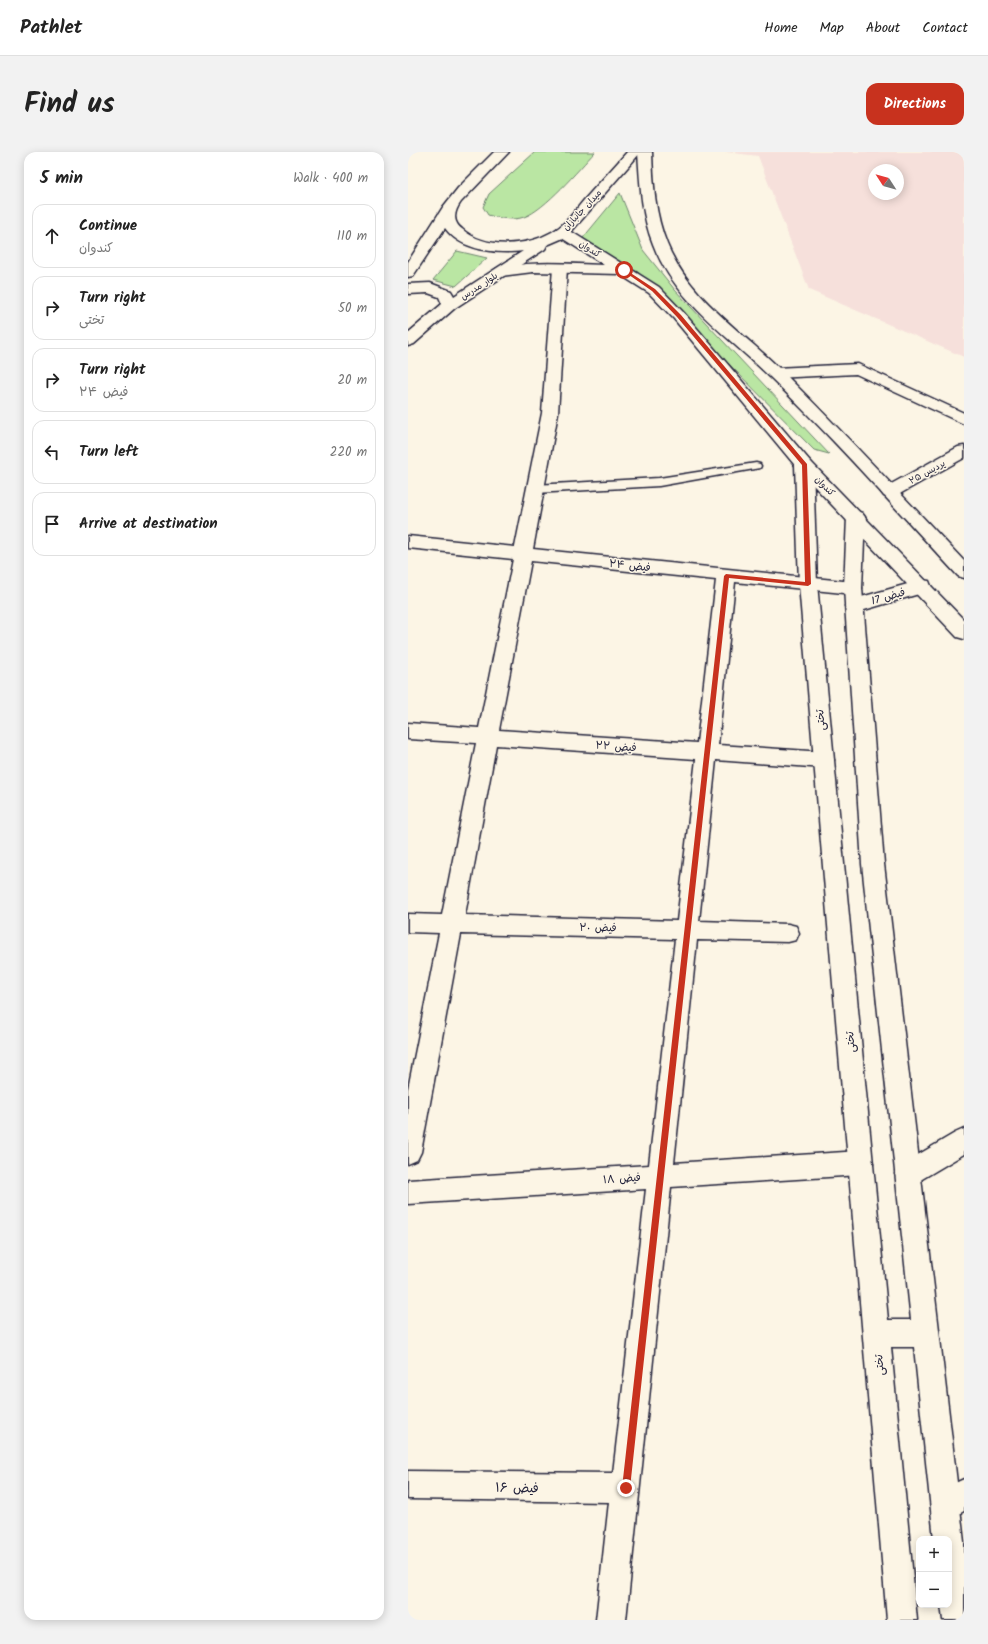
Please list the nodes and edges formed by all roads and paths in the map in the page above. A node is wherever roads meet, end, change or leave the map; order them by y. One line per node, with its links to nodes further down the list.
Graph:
1 (502, 152): 4 (main road)
2 (634, 152): 5 (main road, میدان جانبازان)
3 (645, 152): 13 (main road)
4 (448, 212): 5 (main road, میدان جانبازان); 9 (main road)
5 (559, 234): 7 (main road, کندوان); 8 (main road, بلوار مدرس)
6 (560, 268): 7 (main road); 8 (main road); 18 (main road)
7 (624, 270): 16 (main road, کندوان)
8 (501, 272): 11 (main road, بلوار مدرس)
9 (408, 273)
10 (408, 289): 11 (main road)
11 (450, 305): 12 (main road, بلوار مدرس)
12 (408, 341)
13 (775, 373): 14 (main road); 19 (main road)
14 (964, 419)
15 (964, 452): 19 (main road, پردیس ۲۵)
16 (804, 464): 20 (main road, کندوان); 25 (main road, تختی)
17 (756, 466): 18 (lane)
18 (535, 489): 22 (main road)
19 (890, 492): 23 (main road)
20 (856, 517): 26 (main road, کندوان); 27 (main road)
21 (408, 542): 22 (main road, فیض ۲۴)
22 (523, 554): 24 (main road, فیض ۲۴); 30 (main road)
23 (964, 572)
24 (726, 576): 25 (main road, فیض ۲۴); 31 (main road)
25 (808, 584): 27 (main road, فیض ۲۴); 32 (main road, تختی)
26 (922, 586): 27 (main road, فیض 17); 28 (main road, کندوان)
27 (854, 597): 40 (main road)
28 (964, 632)
29 (408, 731): 30 (main road, فیض ۲۲)
30 (488, 737): 31 (main road, فیض ۲۲); 34 (main road)
31 (707, 752): 32 (main road, فیض ۲۲); 35 (main road)
32 (824, 760): 39 (main road, تختی)
33 (408, 923): 34 (main road, فیض ۲۰)
34 (452, 924): 35 (main road, فیض ۲۰); 38 (main road)
35 (686, 929): 36 (main road, فیض ۲۰); 41 (main road)
36 (788, 933)
37 (964, 1141): 40 (main road)
38 (408, 1152)
39 (860, 1163): 41 (main road, فیض ۱۸); 44 (main road, تختی)
40 (908, 1174): 43 (main road)
41 (660, 1176): 42 (main road, فیض ۱۸); 46 (main road)
42 (408, 1192)
43 (926, 1333): 44 (main road); 47 (main road)
44 (876, 1334): 49 (main road, تختی)
45 (408, 1485): 46 (main road, فیض ۱۶)
46 (626, 1488): 48 (main road)
47 (955, 1500): 50 (main road)
48 (611, 1620)
49 (902, 1620)
50 (958, 1620)

